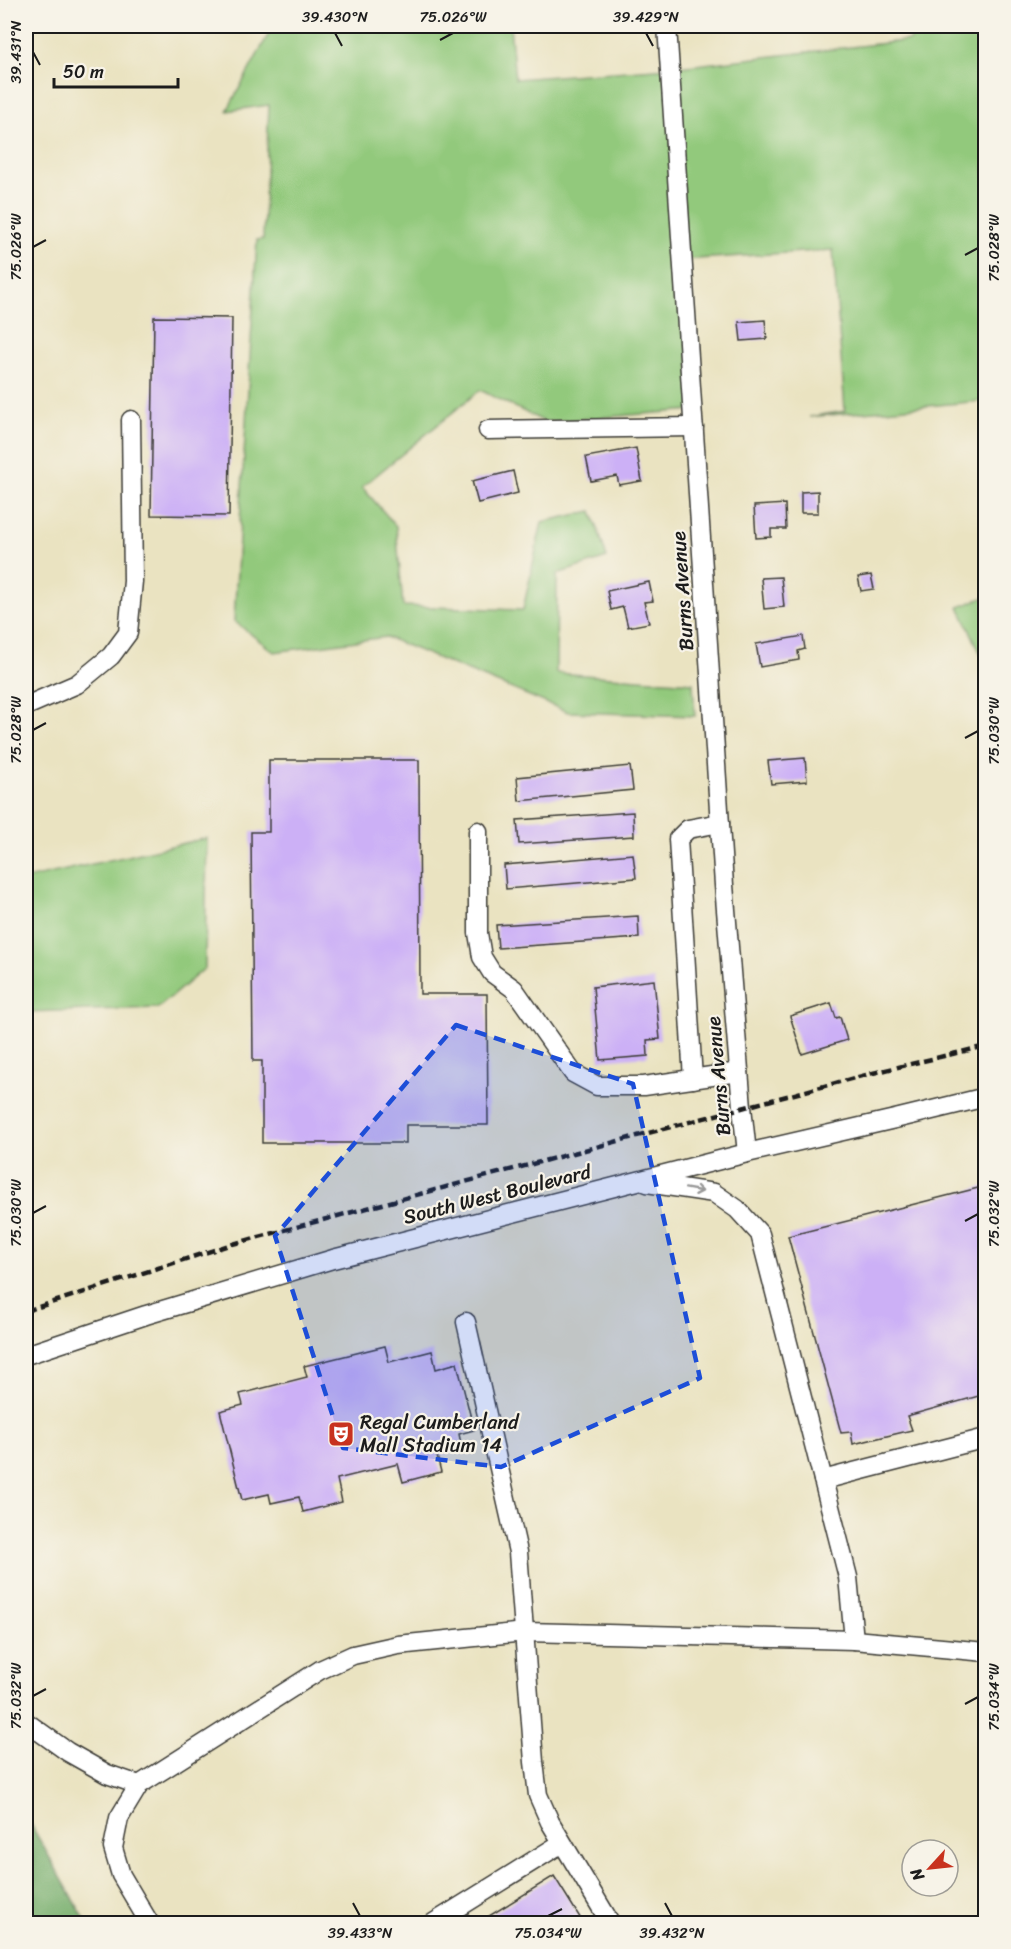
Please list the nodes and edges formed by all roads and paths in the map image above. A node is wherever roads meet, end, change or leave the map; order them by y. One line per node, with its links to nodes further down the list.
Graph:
1 (667, 26): 3 (street, Burns Avenue)
2 (131, 420): 5 (street)
3 (693, 427): 4 (street); 6 (street, Burns Avenue)
4 (488, 430)
5 (26, 706)
6 (720, 823): 8 (street, Burns Avenue); 9 (street)
7 (478, 831): 9 (street)
8 (739, 1072): 9 (street); 11 (street, Burns Avenue)
9 (693, 1079)
10 (986, 1097): 11 (street, South West Boulevard)
11 (747, 1153): 12 (street, South West Boulevard)
12 (636, 1182): 14 (street, South West Boulevard); 16 (street, one-way to 16)
13 (465, 1322): 17 (street)
14 (26, 1356)
15 (986, 1438): 16 (street)
16 (823, 1480): 18 (street)
17 (525, 1632): 18 (street); 21 (street); 22 (street)
18 (854, 1640): 19 (street)
19 (986, 1652)
20 (26, 1722): 21 (street)
21 (139, 1785): 23 (street)
22 (562, 1843): 24 (street); 25 (street)
23 (150, 1923)
24 (432, 1923)
25 (611, 1923)

